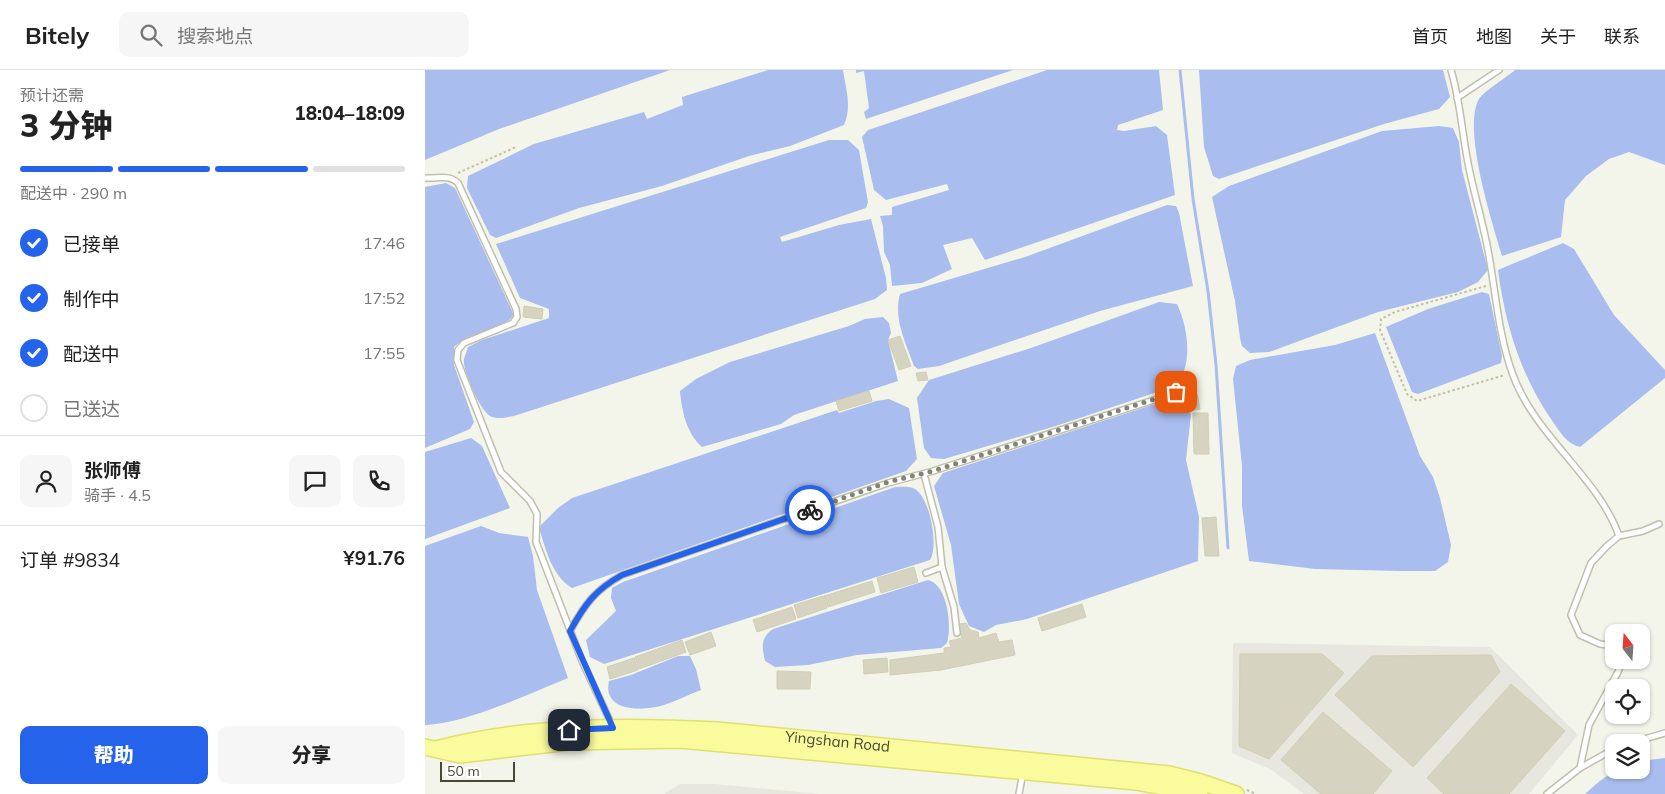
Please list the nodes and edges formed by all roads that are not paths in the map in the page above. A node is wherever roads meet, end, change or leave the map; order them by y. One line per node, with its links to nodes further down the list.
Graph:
1 (1451, 70): 3 (lane)
2 (1499, 70): 3 (lane)
3 (1457, 98): 8 (lane)
4 (425, 178): 11 (lane)
5 (1188, 390): 6 (lane)
6 (923, 474): 9 (lane); 11 (lane)
7 (1659, 524): 8 (lane)
8 (1619, 536): 13 (lane)
9 (942, 567): 10 (lane); 12 (lane)
10 (926, 572)
11 (570, 631): 15 (lane)
12 (957, 633)
13 (1605, 645)
14 (1619, 669): 20 (lane)
15 (613, 728): 18 (main road, Yingshan Road); 24 (main road, Yingshan Road)
16 (1665, 732): 17 (lane)
17 (1650, 737)
18 (430, 748): 21 (main road, Yingshan Road)
19 (1605, 754): 20 (lane)
20 (1580, 768): 25 (lane)
21 (1023, 771): 22 (lane); 23 (main road, Yingshan Road)
22 (1019, 794)
23 (1200, 794)
24 (1236, 794)
25 (1547, 794)

